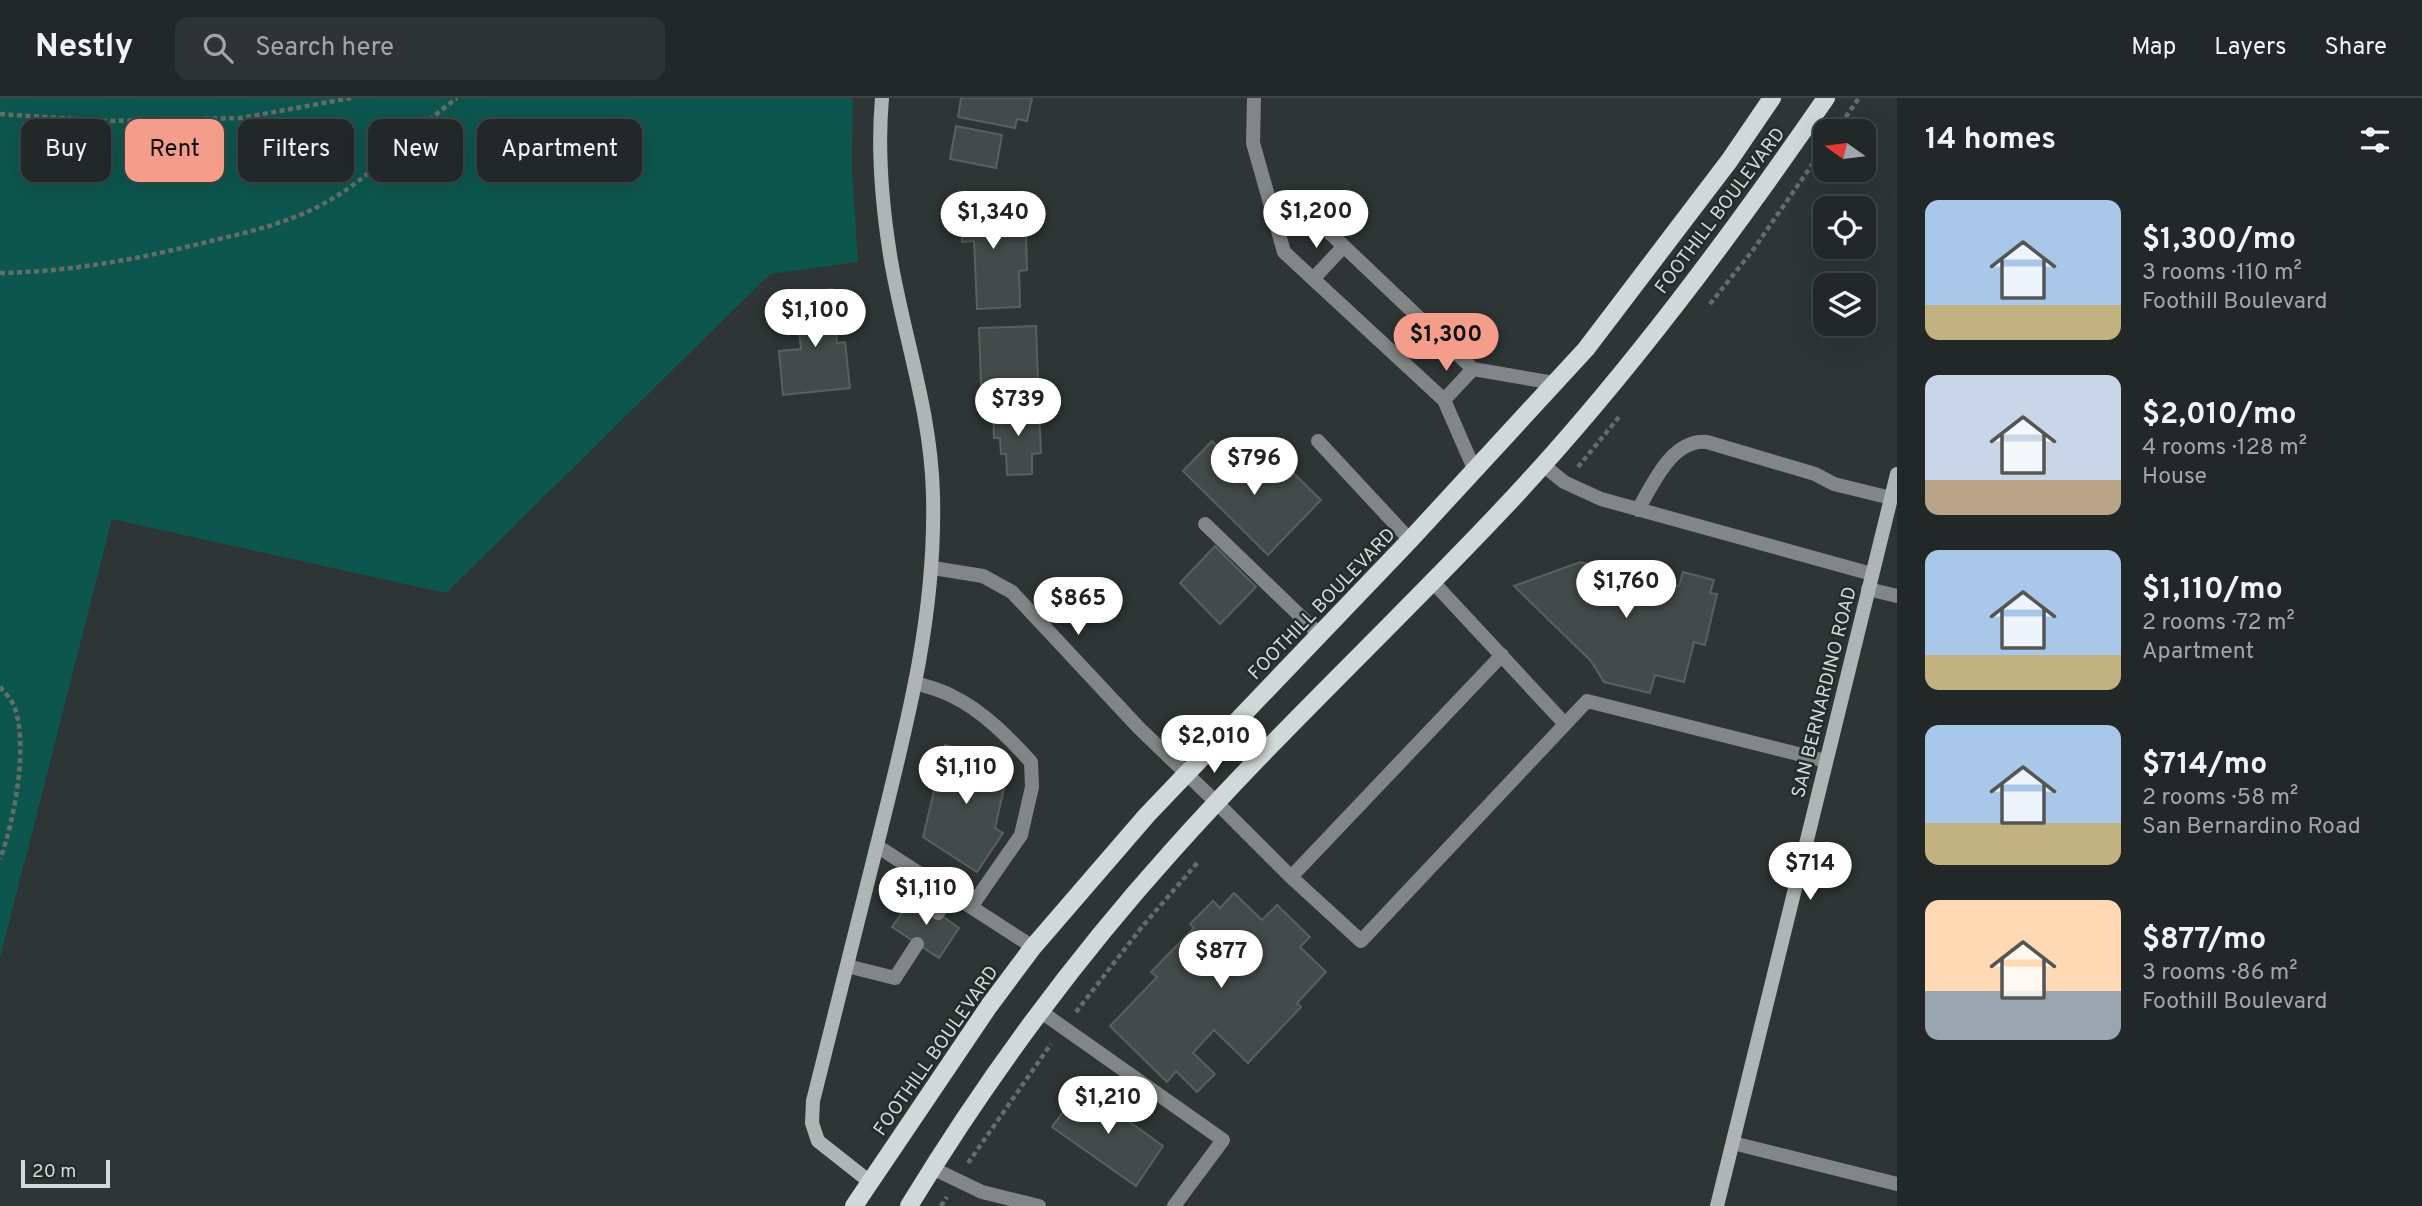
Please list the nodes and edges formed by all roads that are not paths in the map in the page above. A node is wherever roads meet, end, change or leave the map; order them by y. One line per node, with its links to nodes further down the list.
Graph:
1 (882, 98): 19 (street)
2 (1254, 98): 5 (street)
3 (1772, 98): 9 (main road, FOOTHILL BOULEVARD)
4 (1826, 98): 12 (main road, FOOTHILL BOULEVARD)
5 (1275, 215): 6 (street); 7 (street)
6 (1344, 246): 7 (street); 8 (street)
7 (1314, 279): 10 (street)
8 (1474, 369): 9 (street); 10 (street)
9 (1555, 383): 13 (main road, FOOTHILL BOULEVARD)
10 (1444, 400): 13 (street)
11 (1318, 441): 18 (street)
12 (1543, 465): 16 (street); 21 (main road, FOOTHILL BOULEVARD)
13 (1475, 471): 18 (main road, FOOTHILL BOULEVARD)
14 (1897, 474): 15 (street, SAN BERNARDINO ROAD)
15 (1891, 498): 16 (street); 20 (street, SAN BERNARDINO ROAD)
16 (1638, 510): 20 (street)
17 (1205, 524): 24 (street)
18 (1410, 540): 24 (main road, FOOTHILL BOULEVARD)
19 (933, 568): 26 (street); 29 (street)
20 (1872, 574): 22 (street, SAN BERNARDINO ROAD)
21 (1432, 581): 25 (street); 30 (main road, FOOTHILL BOULEVARD)
22 (1868, 589): 23 (street); 28 (street, SAN BERNARDINO ROAD)
23 (1897, 596)
24 (1320, 635): 29 (main road, FOOTHILL BOULEVARD)
25 (1502, 655): 27 (street); 32 (street)
26 (916, 683): 31 (street); 34 (street)
27 (1565, 723): 28 (street); 32 (street)
28 (1826, 761): 40 (street, SAN BERNARDINO ROAD)
29 (1186, 774): 30 (street); 37 (main road, FOOTHILL BOULEVARD)
30 (1217, 803): 32 (street); 39 (main road, FOOTHILL BOULEVARD)
31 (877, 846): 33 (street); 38 (street)
32 (1291, 877)
33 (950, 893): 34 (street); 35 (street)
34 (971, 907): 37 (street)
35 (937, 913)
36 (917, 944): 38 (street)
37 (1034, 947): 42 (main road, FOOTHILL BOULEVARD)
38 (847, 966): 42 (street)
39 (1040, 1011): 41 (main road, FOOTHILL BOULEVARD); 47 (street)
40 (1732, 1143): 43 (street); 48 (street, SAN BERNARDINO ROAD)
41 (932, 1168): 45 (main road, FOOTHILL BOULEVARD); 46 (street)
42 (870, 1182): 44 (main road, FOOTHILL BOULEVARD)
43 (1897, 1184)
44 (853, 1206)
45 (909, 1206)
46 (1039, 1206)
47 (1174, 1206)
48 (1717, 1206)

